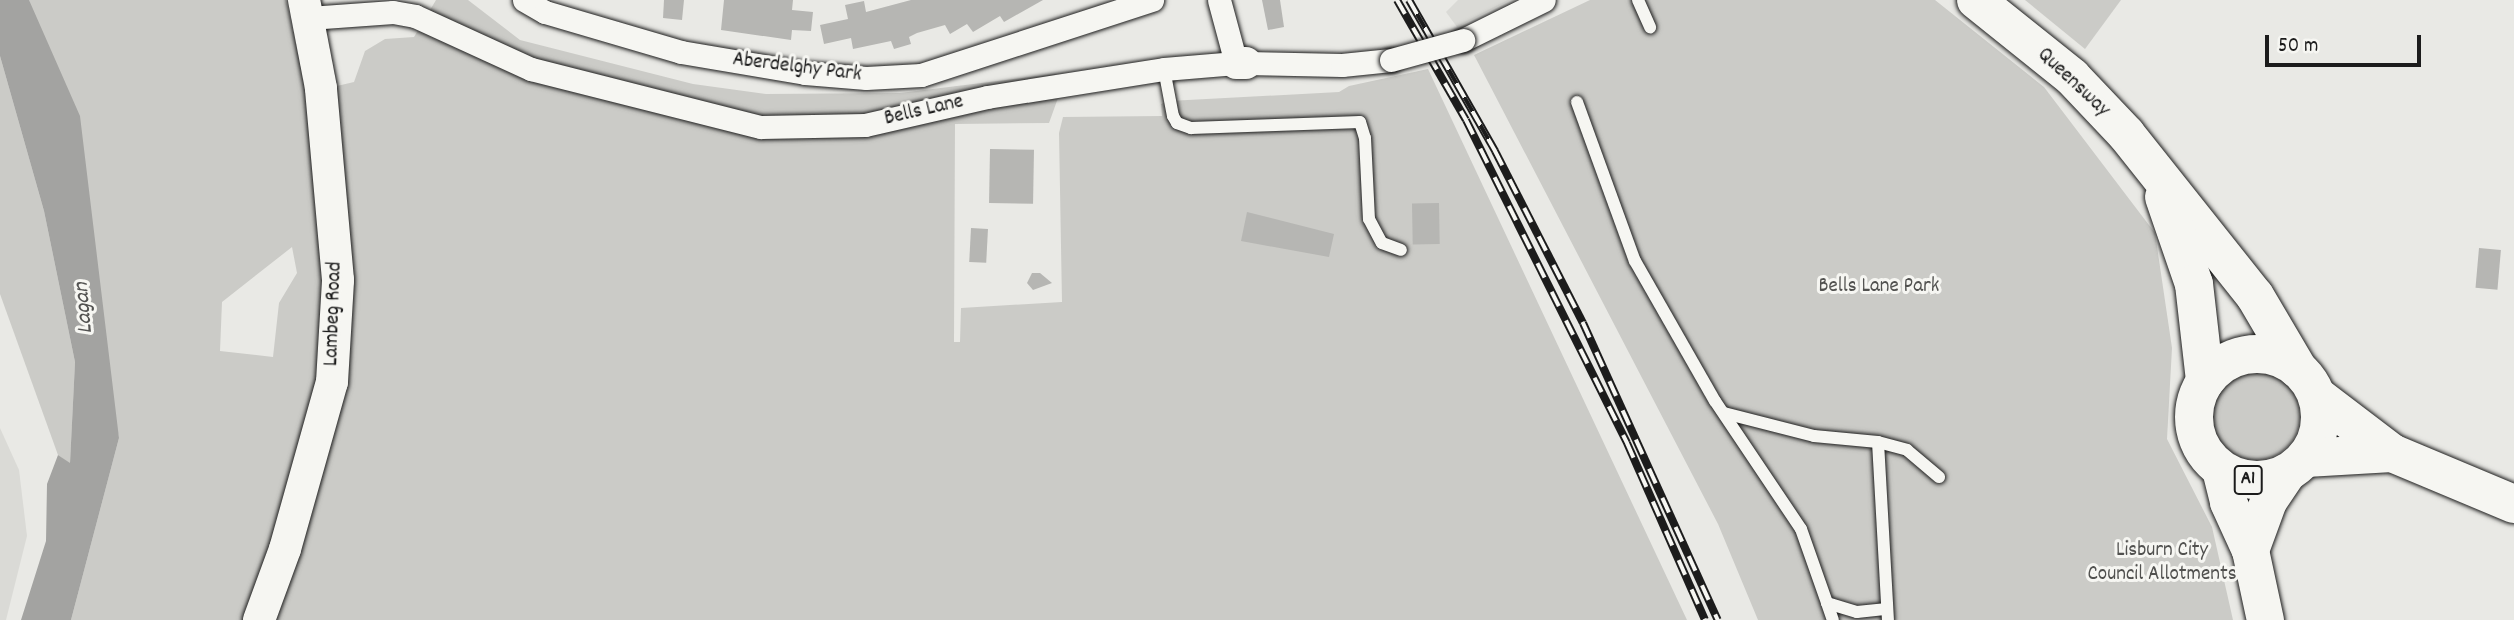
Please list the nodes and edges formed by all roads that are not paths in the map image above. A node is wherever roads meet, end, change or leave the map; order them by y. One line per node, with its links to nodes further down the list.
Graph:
1 (524, 0): 2 (street, Aberdelghy Park)
2 (1152, 0)
3 (1219, 0): 10 (street)
4 (1544, 0): 10 (street, Bells Lane, bridge)
5 (1638, 0): 9 (lane)
6 (1976, 0): 13 (highway, Queensway / A1)
7 (398, 6): 8 (street, Bells Lane); 11 (street, Bells Lane)
8 (306, 9): 27 (main road, Lambeg Road)
9 (1650, 27)
10 (1241, 63): 11 (street, Bells Lane)
11 (1164, 69): 14 (lane)
12 (1577, 102): 17 (lane)
13 (2197, 245): 15 (highway, Queensway / A1); 16 (highway, Queensway / A1)
14 (1401, 250)
15 (2205, 381): 16 (highway); 21 (highway, A1)
16 (2308, 383): 19 (highway); 20 (highway, A1)
17 (1724, 413): 18 (lane); 25 (lane)
18 (1878, 442): 22 (lane); 26 (lane)
19 (2392, 453): 20 (highway); 23 (highway)
20 (2296, 466): 21 (highway, A1); 24 (main road, A1)
21 (2220, 469): 24 (main road, A1)
22 (1939, 477)
23 (2514, 504)
24 (2250, 550): 29 (main road, A1)
25 (1827, 603): 26 (lane); 28 (lane)
26 (1888, 615)
27 (259, 620)
28 (1833, 620)
29 (2265, 620)

